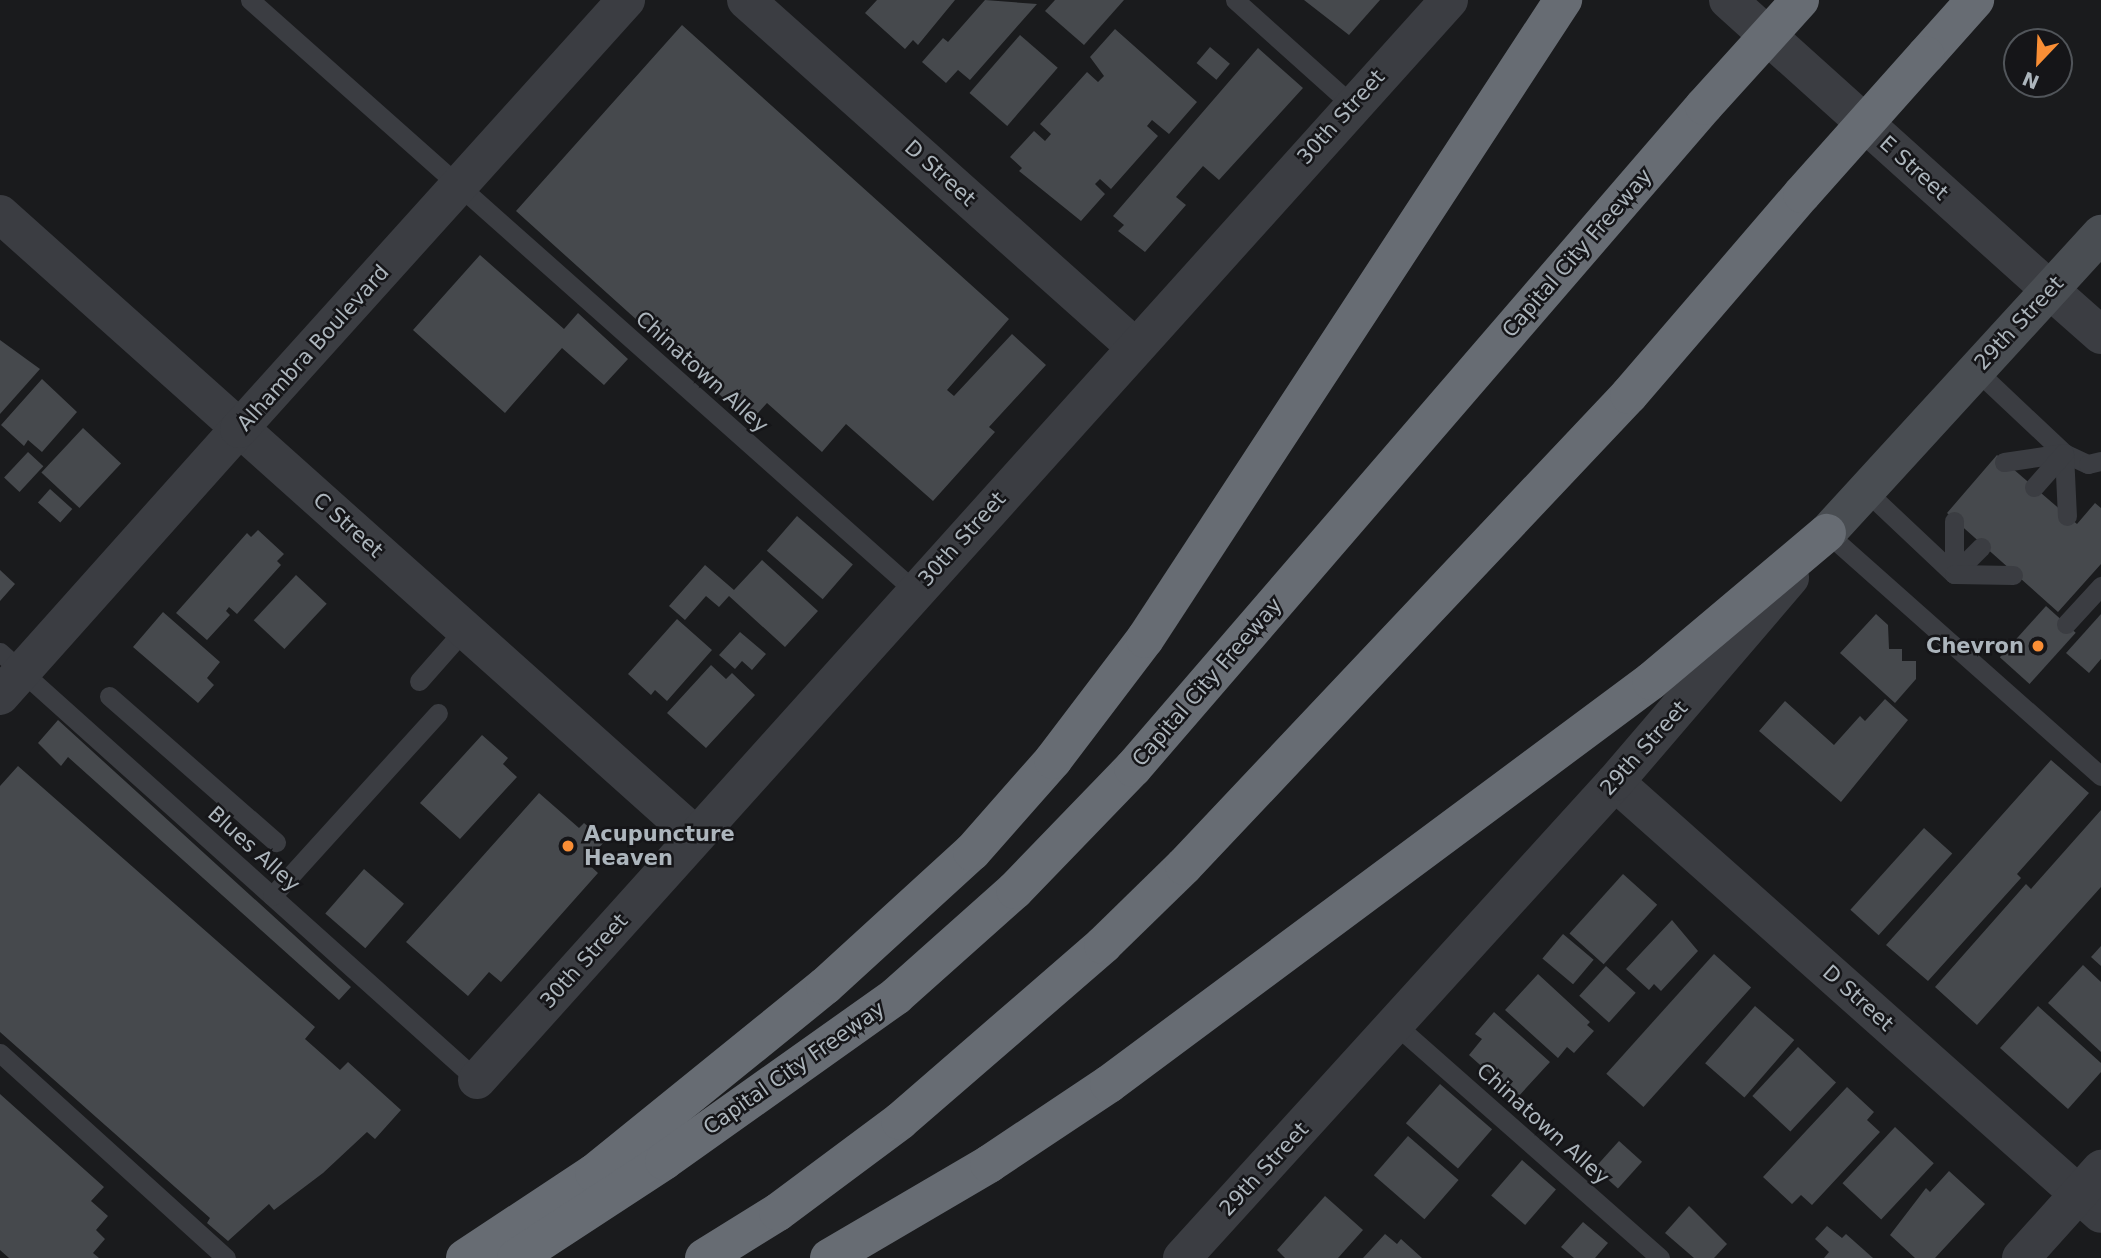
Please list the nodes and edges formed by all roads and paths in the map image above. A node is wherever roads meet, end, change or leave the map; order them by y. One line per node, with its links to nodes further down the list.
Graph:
1 (250, 0): 11 (lane, Chinatown Alley)
2 (626, 0): 11 (street, Alhambra Boulevard)
3 (746, 0): 16 (street, D Street)
4 (1235, 0): 10 (lane)
5 (1449, 0): 10 (street, 30th Street)
6 (1563, 0): 48 (highway)
7 (1728, 0): 14 (street, E Street)
8 (1800, 0): 49 (highway, Capital City Freeway, bridge)
9 (1975, 0): 50 (highway, bridge)
10 (1351, 104): 16 (street, 30th Street)
11 (459, 186): 18 (street, Alhambra Boulevard); 31 (lane, Chinatown Alley)
12 (0, 214): 18 (street, C Street)
13 (2101, 234): 14 (main road, 29th Street)
14 (2050, 290): 15 (street, E Street); 17 (main road, 29th Street)
15 (2101, 335)
16 (1134, 346): 31 (street, 30th Street)
17 (1976, 370): 19 (lane); 23 (main road, 29th Street)
18 (239, 429): 33 (street, C Street); 34 (street, Alhambra Boulevard)
19 (2064, 453): 20 (lane); 21 (lane); 22 (lane); 24 (lane)
20 (2101, 461)
21 (2004, 462)
22 (2034, 487)
23 (1866, 491): 26 (main road, 29th Street); 28 (lane)
24 (2067, 516)
25 (1954, 521): 28 (lane)
26 (1827, 533): 38 (lane); 39 (street, 29th Street); 51 (highway)
27 (1981, 547): 28 (lane)
28 (1954, 574): 29 (lane)
29 (2013, 575)
30 (2101, 586): 32 (lane)
31 (915, 592): 40 (street, 30th Street)
32 (2066, 624)
33 (464, 630): 35 (lane); 40 (street, C Street)
34 (7, 674): 42 (lane, Blues Alley)
35 (419, 681)
36 (108, 696): 41 (lane)
37 (438, 713): 42 (lane)
38 (2101, 776)
39 (1615, 782): 43 (street, 29th Street); 46 (street, D Street)
40 (696, 836): 45 (street, 30th Street)
41 (276, 842)
42 (272, 896): 45 (lane, Blues Alley)
43 (1396, 1025): 52 (street, 29th Street); 53 (lane, Chinatown Alley)
44 (0, 1053): 47 (lane)
45 (477, 1080)
46 (2094, 1192): 54 (street)
47 (226, 1258)
48 (465, 1258)
49 (516, 1258)
50 (704, 1258)
51 (829, 1258)
52 (1182, 1258)
53 (1660, 1258)
54 (2021, 1258)

